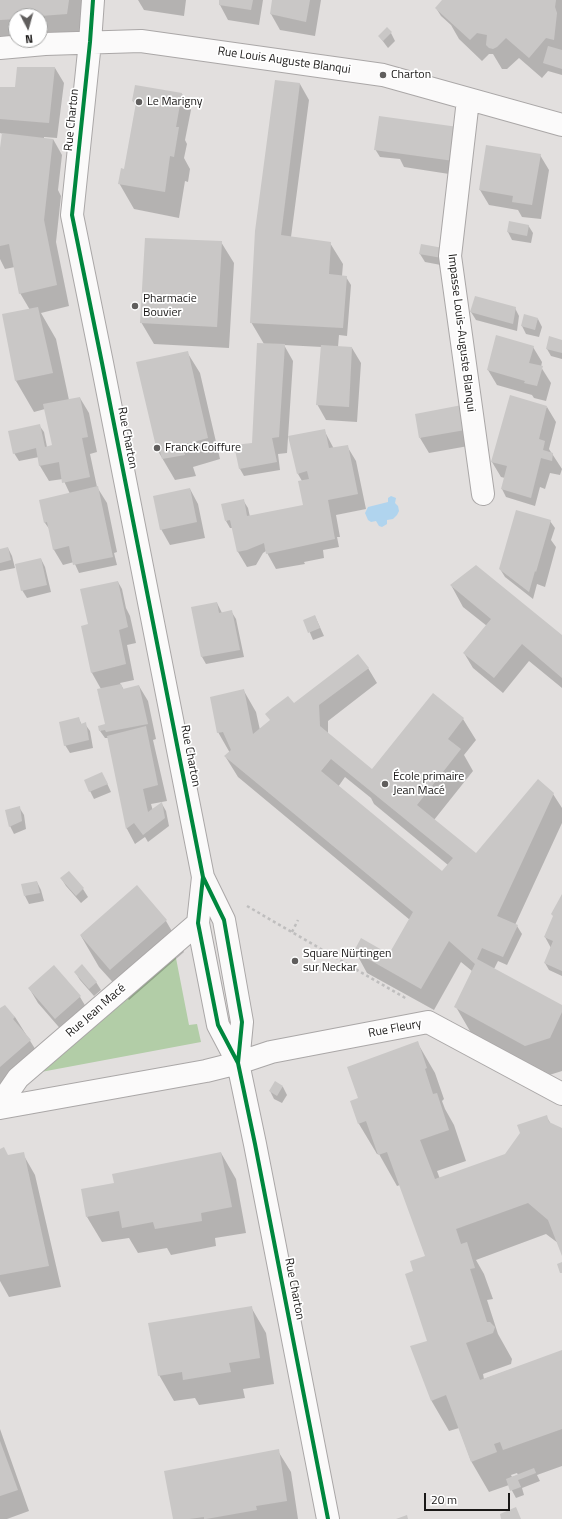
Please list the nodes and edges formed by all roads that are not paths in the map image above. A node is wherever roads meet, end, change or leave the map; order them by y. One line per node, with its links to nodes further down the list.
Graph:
1 (93, 0): 2 (street, Rue Charton)
2 (90, 42): 3 (street, Rue Louis Auguste Blanqui); 4 (street, Rue Louis Auguste Blanqui); 7 (street, Rue Charton)
3 (0, 48)
4 (468, 100): 5 (street, Rue Louis Auguste Blanqui); 6 (street, Impasse Louis-Auguste Blanqui)
5 (562, 125)
6 (483, 494)
7 (203, 877): 8 (street, Rue Charton); 9 (street, Rue Charton)
8 (198, 923): 9 (street, Rue Charton); 11 (street, Rue Jean Macé)
9 (238, 1063): 10 (street, Rue Fleury); 12 (street); 13 (street, Rue Charton)
10 (561, 1090)
11 (0, 1104)
12 (0, 1108)
13 (328, 1519)

